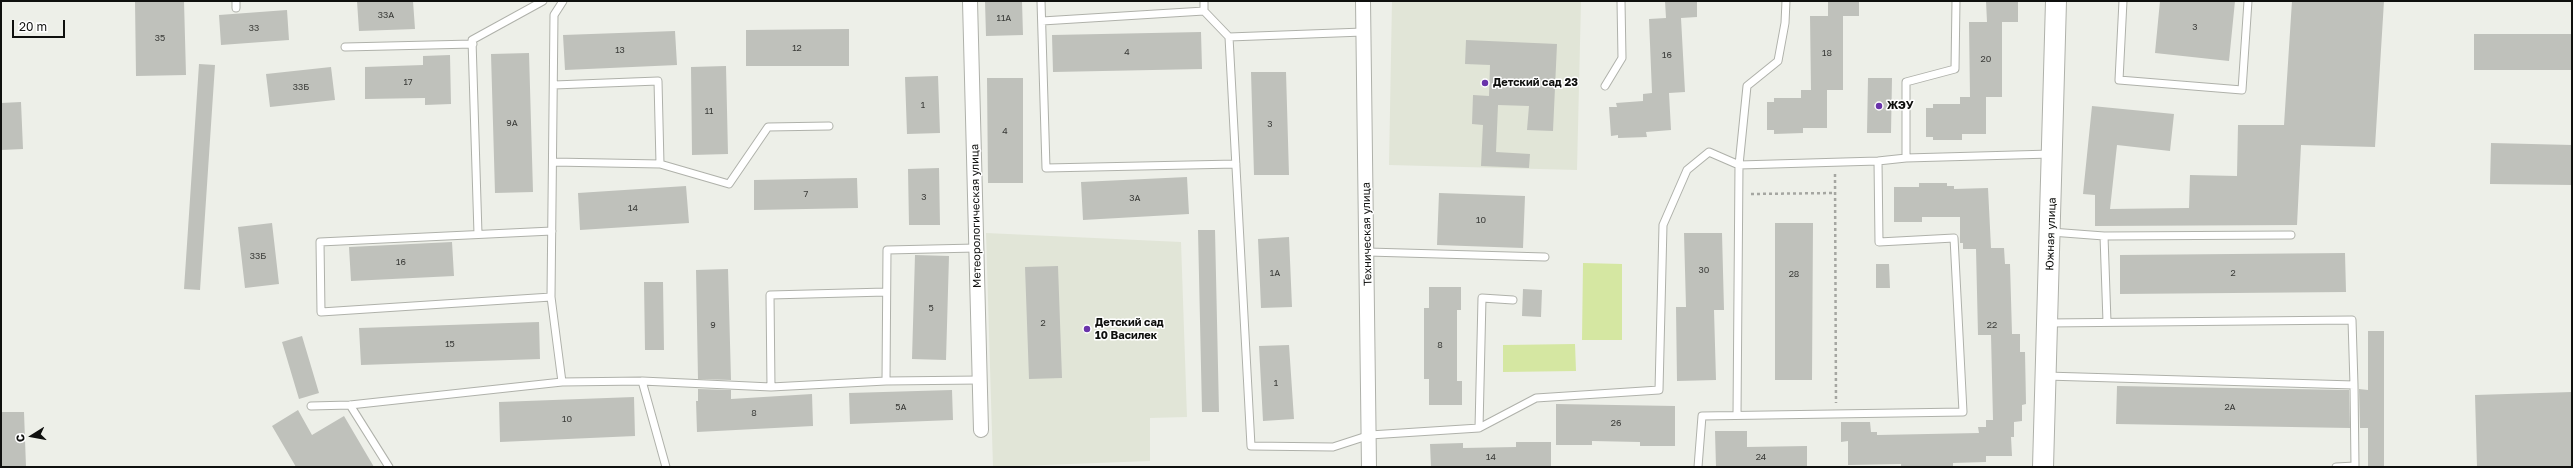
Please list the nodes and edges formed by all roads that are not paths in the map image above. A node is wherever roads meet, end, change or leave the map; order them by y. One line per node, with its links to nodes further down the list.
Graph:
1 (543, 1): 17 (lane)
2 (562, 1): 19 (lane)
3 (970, 1): 34 (street, Метеорологическая улица)
4 (1041, 1): 14 (lane)
5 (1204, 1): 13 (lane)
6 (1362, 1): 15 (street, Техническая улица)
7 (1621, 1): 20 (lane)
8 (1786, 1): 28 (lane)
9 (1956, 1): 23 (lane)
10 (2056, 1): 22 (street, Южная улица)
11 (2123, 1): 12 (lane)
12 (2248, 1)
13 (1204, 11): 14 (lane); 16 (lane)
14 (1042, 21): 27 (lane)
15 (1363, 32): 16 (lane); 35 (street, Техническая улица)
16 (1229, 37): 27 (lane)
17 (473, 44): 18 (lane); 31 (lane)
18 (345, 47)
19 (554, 85): 25 (lane); 26 (lane)
20 (1605, 86)
21 (829, 126): 26 (lane)
22 (2053, 154): 23 (lane); 30 (street, Южная улица)
23 (1906, 158): 24 (lane)
24 (1878, 161): 28 (lane); 51 (lane)
25 (553, 162): 26 (lane); 29 (lane)
26 (660, 164)
27 (1236, 164): 54 (lane)
28 (1739, 165): 51 (lane); 52 (lane)
29 (552, 231): 31 (lane); 38 (lane)
30 (2051, 232): 33 (lane); 41 (street, Южная улица)
31 (478, 234): 38 (lane)
32 (2291, 235): 33 (lane)
33 (2104, 236): 40 (lane)
34 (976, 248): 37 (lane); 43 (street, Метеорологическая улица)
35 (1368, 252): 36 (lane); 54 (street, Техническая улица)
36 (1545, 257)
37 (886, 292): 44 (lane); 48 (lane)
38 (551, 298): 45 (lane)
39 (1513, 300): 52 (lane)
40 (2108, 322): 41 (lane); 47 (lane)
41 (2048, 323): 42 (street, Южная улица)
42 (2046, 376): 47 (lane); 59 (street, Южная улица)
43 (980, 380): 44 (lane); 53 (street, Метеорологическая улица)
44 (886, 381): 48 (lane)
45 (562, 382): 46 (lane); 49 (lane)
46 (642, 382): 48 (lane); 56 (lane)
47 (2354, 385): 60 (lane)
48 (771, 387)
49 (350, 404): 50 (lane); 55 (lane)
50 (311, 406)
51 (1737, 415): 58 (lane)
52 (1480, 428): 54 (lane)
53 (981, 430)
54 (1370, 435): 57 (street, Техническая улица)
55 (389, 467)
56 (666, 467)
57 (1369, 467)
58 (1698, 467)
59 (2043, 467)
60 (2336, 467)

